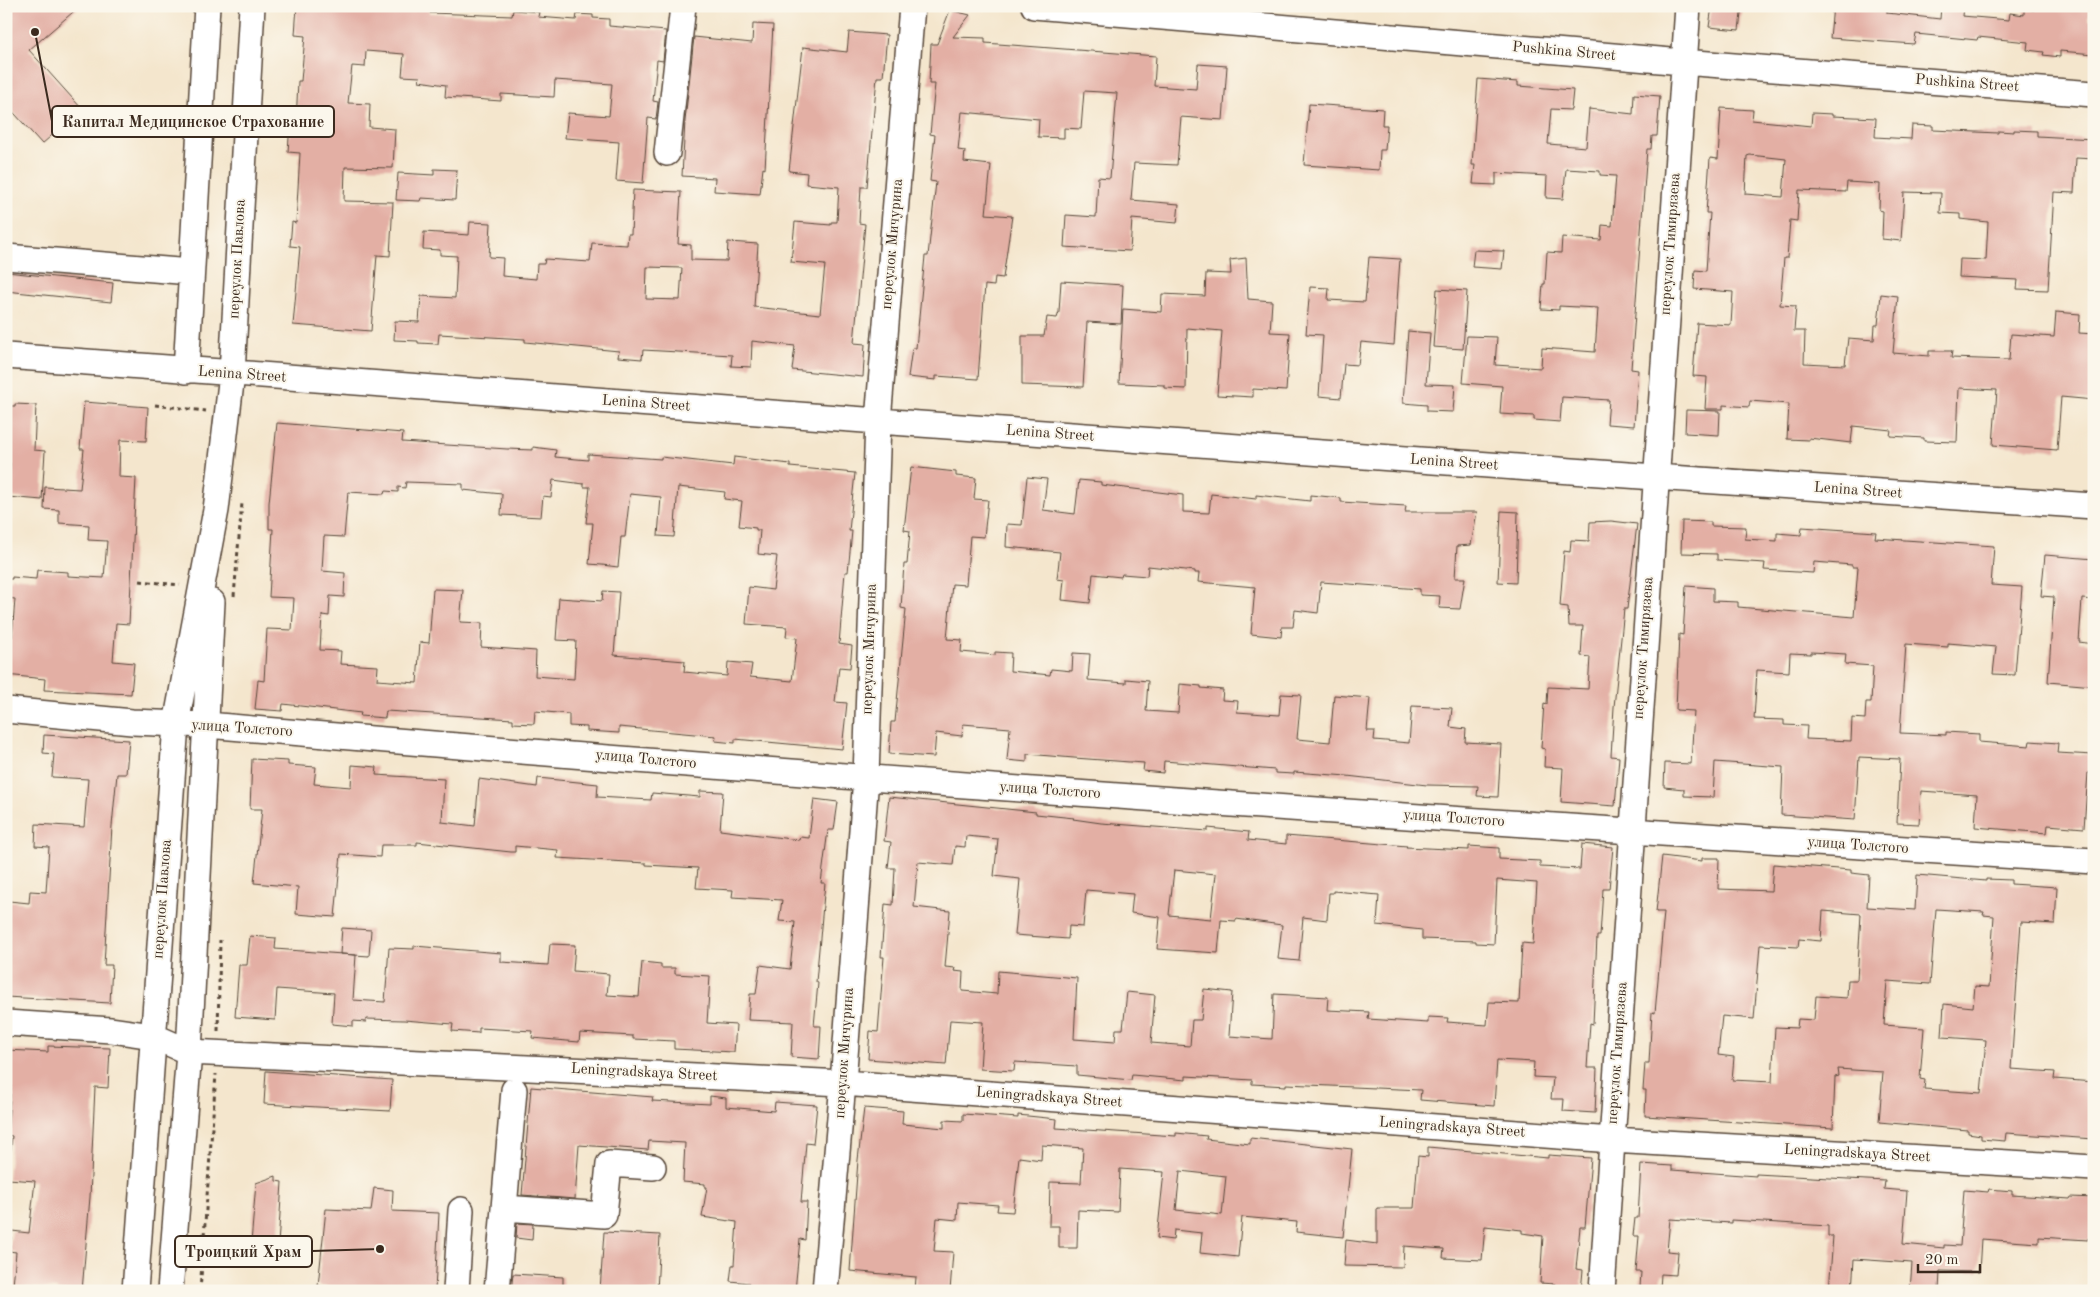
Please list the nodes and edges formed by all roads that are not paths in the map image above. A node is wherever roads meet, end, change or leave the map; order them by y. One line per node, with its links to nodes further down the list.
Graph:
1 (207, 6): 11 (street)
2 (252, 6): 14 (street, переулок Павлова)
3 (683, 6): 9 (street)
4 (912, 6): 15 (street, переулок Мичурина)
5 (1034, 6): 7 (street, Pushkina Street)
6 (1688, 6): 7 (street, переулок Тимирязева)
7 (1683, 62): 8 (street, Pushkina Street); 16 (street, переулок Тимирязева)
8 (2094, 94)
9 (667, 153)
10 (6, 257): 11 (street)
11 (191, 272): 13 (street)
12 (6, 356): 13 (street, Lenina Street)
13 (186, 371): 14 (street, Lenina Street)
14 (232, 374): 15 (street, Lenina Street); 18 (street, переулок Павлова)
15 (878, 421): 16 (street, Lenina Street); 22 (street, переулок Мичурина)
16 (1655, 477): 17 (street, Lenina Street); 23 (street, переулок Тимирязева)
17 (2094, 506)
18 (216, 510): 20 (street, переулок Павлова); 21 (street, переулок Павлова)
19 (6, 710): 20 (street, улица Толстого)
20 (176, 724): 21 (street, улица Толстого); 26 (street, переулок Павлова)
21 (206, 725): 22 (street, улица Толстого); 27 (street, переулок Павлова)
22 (866, 777): 23 (street, улица Толстого); 28 (street, переулок Мичурина)
23 (1632, 832): 24 (street, улица Толстого); 30 (street, переулок Тимирязева)
24 (2094, 861)
25 (6, 1023): 26 (street, Leningradskaya Street)
26 (153, 1036): 27 (street, Leningradskaya Street); 35 (street, переулок Павлова)
27 (189, 1052): 28 (street, Leningradskaya Street); 36 (street, переулок Павлова)
28 (843, 1083): 30 (street, Leningradskaya Street); 39 (street, переулок Мичурина)
29 (514, 1090): 33 (street)
30 (1612, 1140): 32 (street, Leningradskaya Street); 40 (street, переулок Тимирязева)
31 (653, 1167): 33 (street)
32 (2094, 1168)
33 (504, 1208): 38 (street)
34 (462, 1210): 37 (street)
35 (136, 1291)
36 (170, 1291)
37 (456, 1291)
38 (496, 1291)
39 (825, 1291)
40 (1602, 1291)

